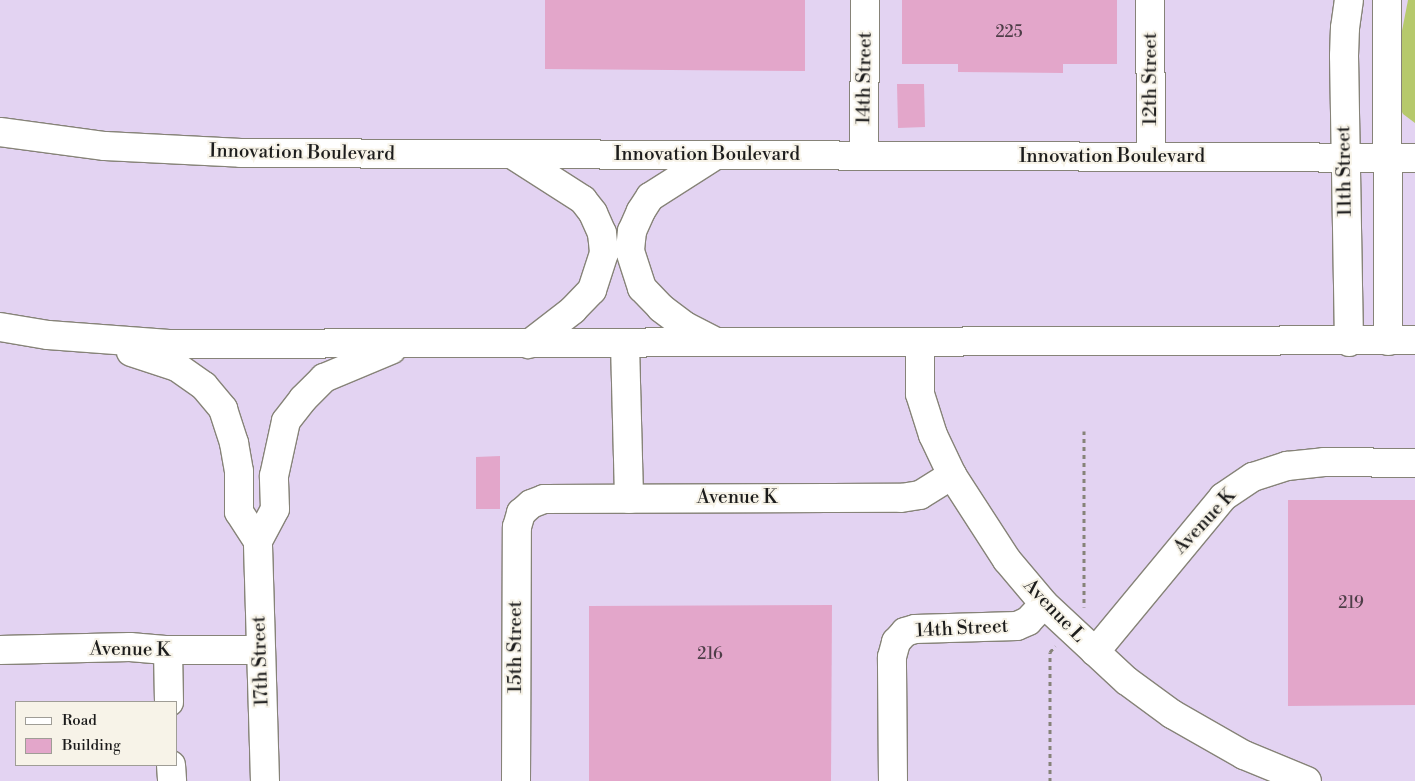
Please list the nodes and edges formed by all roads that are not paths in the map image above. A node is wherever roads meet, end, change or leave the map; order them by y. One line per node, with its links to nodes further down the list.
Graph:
1 (866, 0): 8 (street, 14th Street)
2 (1150, 0): 9 (street, 12th Street)
3 (1349, 0): 10 (street, 11th Street)
4 (1387, 0): 11 (street)
5 (0, 132): 6 (street, Innovation Boulevard)
6 (513, 154): 7 (street, Innovation Boulevard); 20 (street)
7 (716, 155): 8 (street, Innovation Boulevard); 17 (street)
8 (864, 156): 9 (street, Innovation Boulevard)
9 (1151, 157): 10 (street, Innovation Boulevard)
10 (1345, 158): 11 (street, Innovation Boulevard); 16 (street, 11th Street)
11 (1402, 158): 15 (street)
12 (0, 327): 13 (street)
13 (92, 339): 19 (street); 26 (street)
14 (1415, 340): 15 (street)
15 (1388, 341): 16 (street)
16 (1349, 342): 18 (street)
17 (718, 343): 18 (street); 21 (street)
18 (920, 343): 23 (street, Avenue L)
19 (405, 344): 20 (street); 26 (street)
20 (529, 344): 21 (street)
21 (625, 344): 24 (street)
22 (1415, 463): 31 (street, Avenue K)
23 (952, 475): 24 (street, Avenue K); 27 (street, Avenue L)
24 (629, 498): 25 (street, Avenue K)
25 (521, 513): 36 (street, 15th Street)
26 (258, 541): 30 (street, 17th Street)
27 (1044, 604): 31 (street, Avenue L); 37 (street, 14th Street)
28 (0, 650): 29 (street, Avenue K)
29 (168, 650): 30 (street, Avenue K); 32 (street)
30 (261, 650): 35 (street, 17th Street)
31 (1095, 652): 38 (street, Avenue L)
32 (170, 701)
33 (171, 766): 34 (street)
34 (172, 781)
35 (265, 781)
36 (516, 781)
37 (893, 781)
38 (1307, 781)

